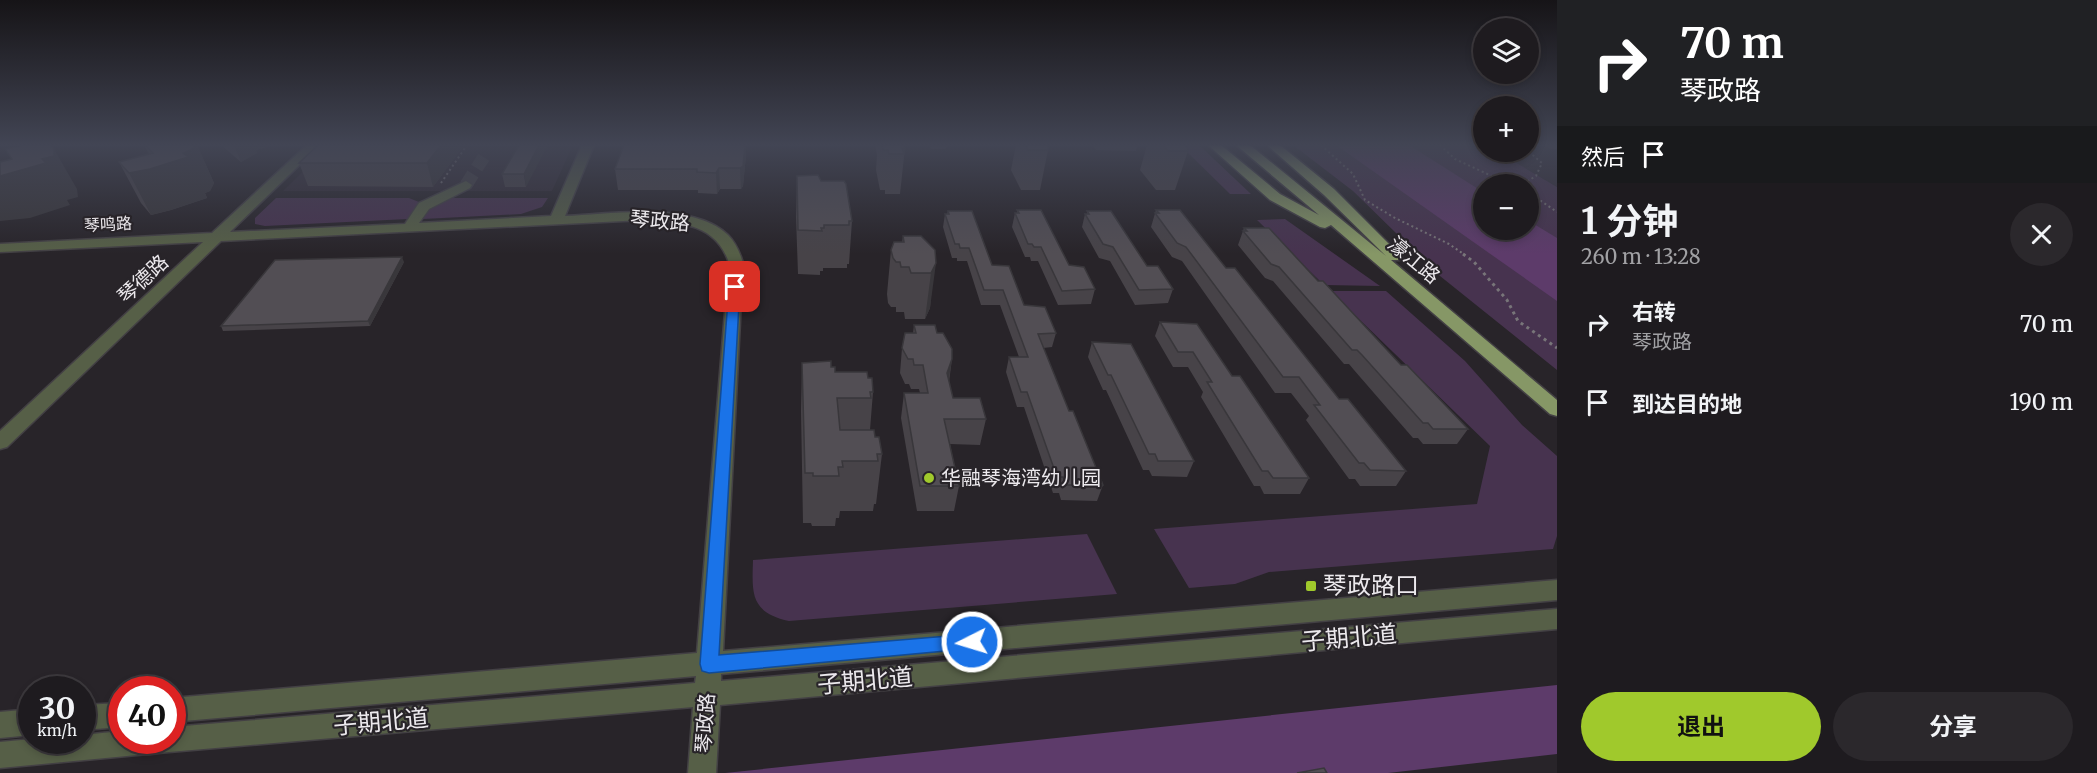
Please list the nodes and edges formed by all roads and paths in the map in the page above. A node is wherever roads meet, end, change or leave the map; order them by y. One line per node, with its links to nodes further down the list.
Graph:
1 (276, 181): 17 (street, 琴德路)
2 (442, 181): 12 (path)
3 (573, 181): 14 (street)
4 (1256, 181): 15 (main road)
5 (1269, 181): 15 (main road)
6 (1289, 181): 19 (main road, 濠江路)
7 (1298, 181): 19 (main road, 濠江路)
8 (1316, 181): 19 (main road)
9 (1356, 181): 20 (path)
10 (466, 185): 12 (street)
11 (1539, 200): 13 (path)
12 (424, 206): 16 (street)
13 (1557, 213)
14 (556, 221): 16 (street, 琴政路); 26 (street, 琴政路)
15 (1327, 225): 19 (main road)
16 (409, 228): 17 (street, 琴政路)
17 (218, 237): 18 (street, 琴鸣路); 23 (street, 琴德路)
18 (0, 248)
19 (1392, 261): 21 (main road, 濠江路); 22 (main road, 濠江路)
20 (1557, 348)
21 (1557, 395)
22 (1557, 410)
23 (0, 442)
24 (1557, 590): 26 (street, 子期北道)
25 (1557, 619): 27 (street, 子期北道)
26 (709, 664): 27 (street, 琴政路); 28 (street, 子期北道)
27 (707, 695): 31 (street, 子期北道); 34 (street, 琴政路)
28 (186, 709)
29 (18, 723): 30 (street)
30 (0, 725)
31 (186, 739)
32 (108, 746): 33 (street)
33 (0, 755)
34 (702, 773)

